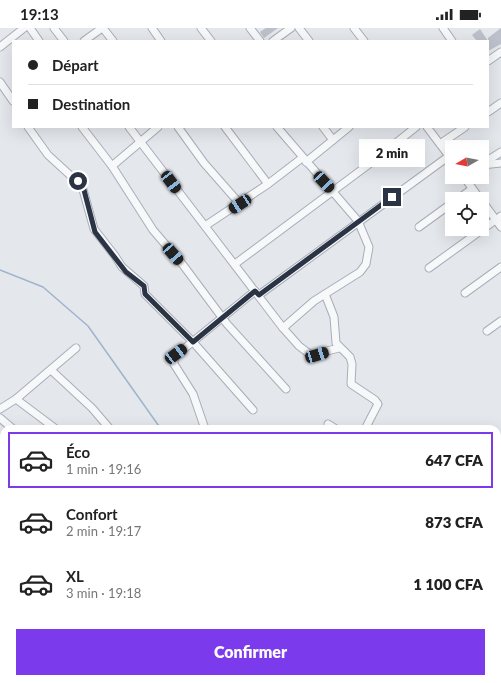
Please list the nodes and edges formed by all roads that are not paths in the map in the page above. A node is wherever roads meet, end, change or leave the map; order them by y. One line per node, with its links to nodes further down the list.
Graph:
1 (24, 28): 23 (street)
2 (30, 28): 12 (street)
3 (54, 28): 13 (street)
4 (103, 28): 14 (street); 15 (street)
5 (152, 28): 16 (street)
6 (201, 28): 17 (street)
7 (250, 28): 18 (street)
8 (291, 28): 19 (street)
9 (299, 28): 20 (street)
10 (354, 28): 21 (street)
11 (442, 28): 22 (street)
12 (38, 40)
13 (63, 40)
14 (85, 40)
15 (112, 40)
16 (160, 40)
17 (210, 40)
18 (259, 40)
19 (274, 40)
20 (308, 40)
21 (363, 40)
22 (451, 40)
23 (0, 47)
24 (501, 52): 25 (street)
25 (489, 60)
26 (0, 82): 27 (street)
27 (12, 100)
28 (501, 103): 29 (street)
29 (489, 111)
30 (29, 128): 77 (street)
31 (83, 128): 52 (street)
32 (129, 128): 43 (street)
33 (157, 128): 43 (street)
34 (179, 128): 59 (street)
35 (226, 128): 53 (street)
36 (278, 128): 47 (street)
37 (324, 128): 42 (street)
38 (348, 128): 42 (street)
39 (415, 128): 56 (street)
40 (428, 128): 44 (street)
41 (464, 128): 44 (street)
42 (333, 140): 47 (street)
43 (139, 141): 52 (street); 64 (street)
44 (440, 144): 45 (street)
45 (445, 151)
46 (501, 152): 48 (street)
47 (304, 160): 53 (street); 56 (street)
48 (489, 160)
49 (445, 161): 63 (street)
50 (501, 163): 51 (street)
51 (489, 164)
52 (112, 166): 73 (street)
53 (268, 184): 59 (street)
54 (469, 184): 55 (street)
55 (472, 189): 57 (street); 58 (street)
56 (333, 192): 63 (street); 67 (street)
57 (468, 192)
58 (474, 192)
59 (240, 204): 64 (street)
60 (445, 208): 65 (street)
61 (489, 208): 62 (street)
62 (498, 218): 66 (street); 69 (street)
63 (358, 221): 70 (street); 72 (street)
64 (205, 226): 67 (street)
65 (419, 227)
66 (501, 227)
67 (235, 264): 70 (street)
68 (501, 267): 71 (street)
69 (429, 268)
70 (257, 293): 73 (street); 75 (street)
71 (465, 293)
72 (325, 294): 75 (street); 79 (street)
73 (222, 318): 77 (street); 81 (street)
74 (501, 321): 76 (street)
75 (283, 328): 79 (street)
76 (487, 332)
77 (193, 342): 84 (street); 89 (street)
78 (76, 348): 80 (street)
79 (339, 348): 90 (street)
80 (51, 370): 82 (street); 88 (street)
81 (286, 389)
82 (16, 399): 83 (street); 87 (street)
83 (0, 409)
84 (253, 410)
85 (0, 418): 86 (street)
86 (8, 425)
87 (51, 425)
88 (107, 425)
89 (204, 425)
90 (367, 425)

